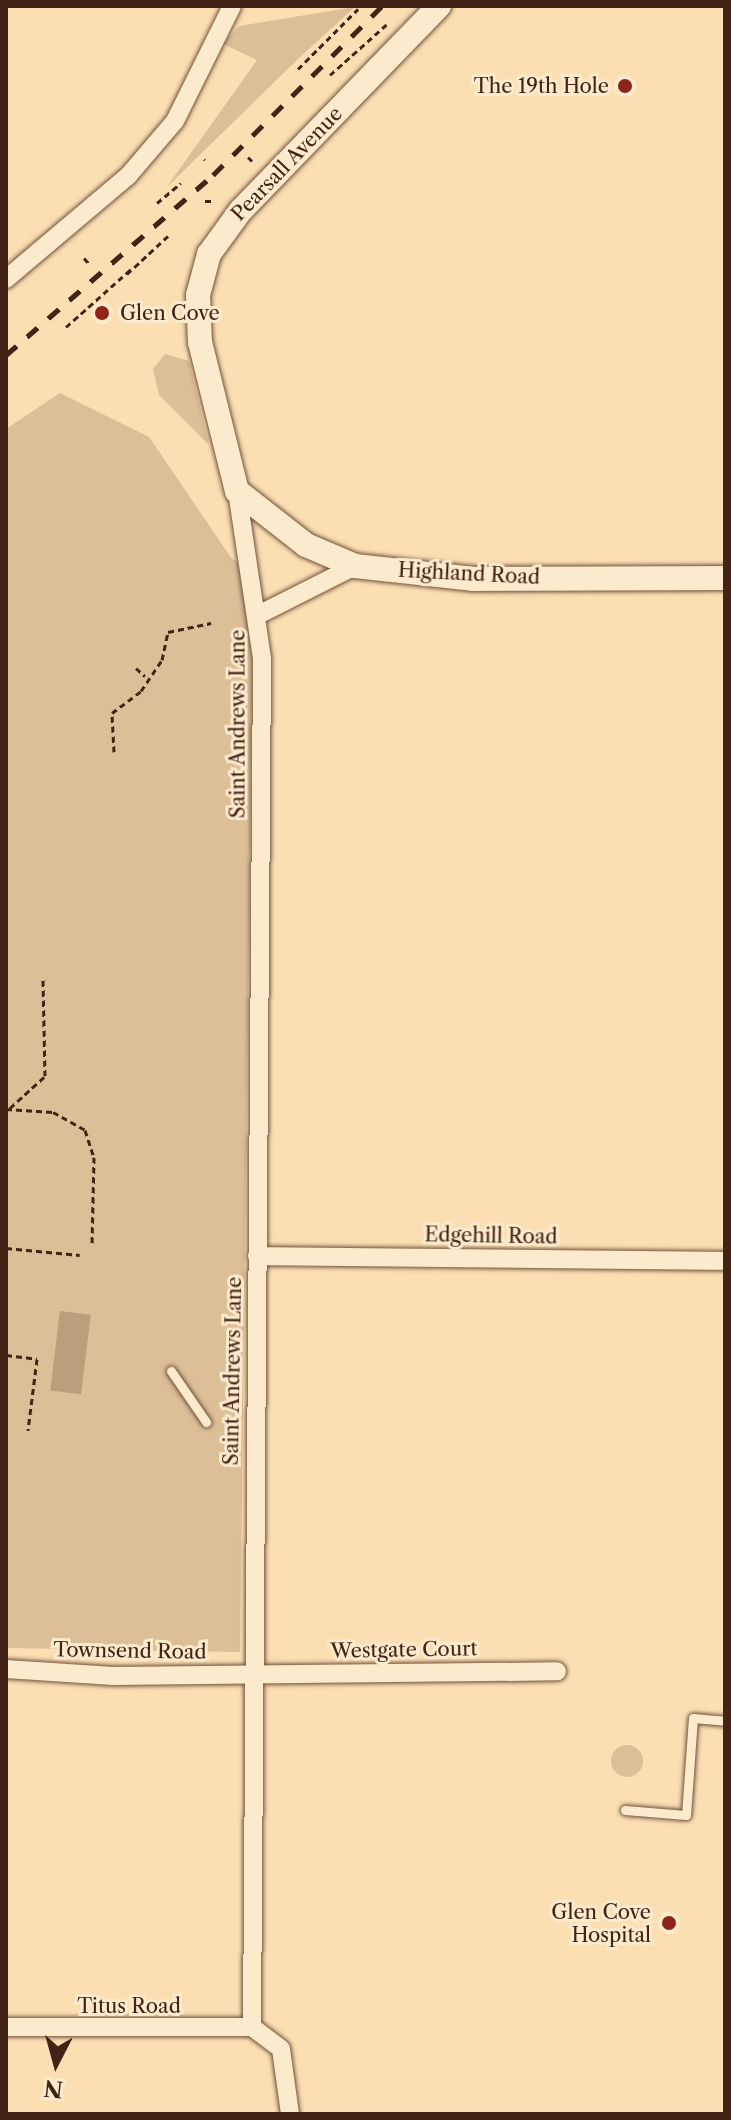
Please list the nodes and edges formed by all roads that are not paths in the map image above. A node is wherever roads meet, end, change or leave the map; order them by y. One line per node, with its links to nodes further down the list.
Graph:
1 (232, 6): 5 (street)
2 (413, 6): 4 (street)
3 (439, 6): 4 (street, Pearsall Avenue)
4 (399, 49): 6 (street, Pearsall Avenue)
5 (6, 279)
6 (237, 491): 7 (street, Highland Road); 9 (street, Saint Andrews Lane)
7 (355, 566): 8 (street, Highland Road); 9 (street, Saint Andrews Lane)
8 (725, 578)
9 (260, 614): 10 (street, Saint Andrews Lane)
10 (257, 1256): 11 (street, Edgehill Road); 16 (street, Saint Andrews Lane)
11 (725, 1261)
12 (171, 1371): 13 (lane)
13 (206, 1422)
14 (6, 1669): 16 (street, Townsend Road)
15 (557, 1671): 16 (street, Westgate Court)
16 (252, 1675): 20 (street, Saint Andrews Lane)
17 (725, 1721): 18 (lane)
18 (625, 1810)
19 (6, 2027): 20 (street, Titus Road)
20 (252, 2027): 21 (street)
21 (290, 2114)

